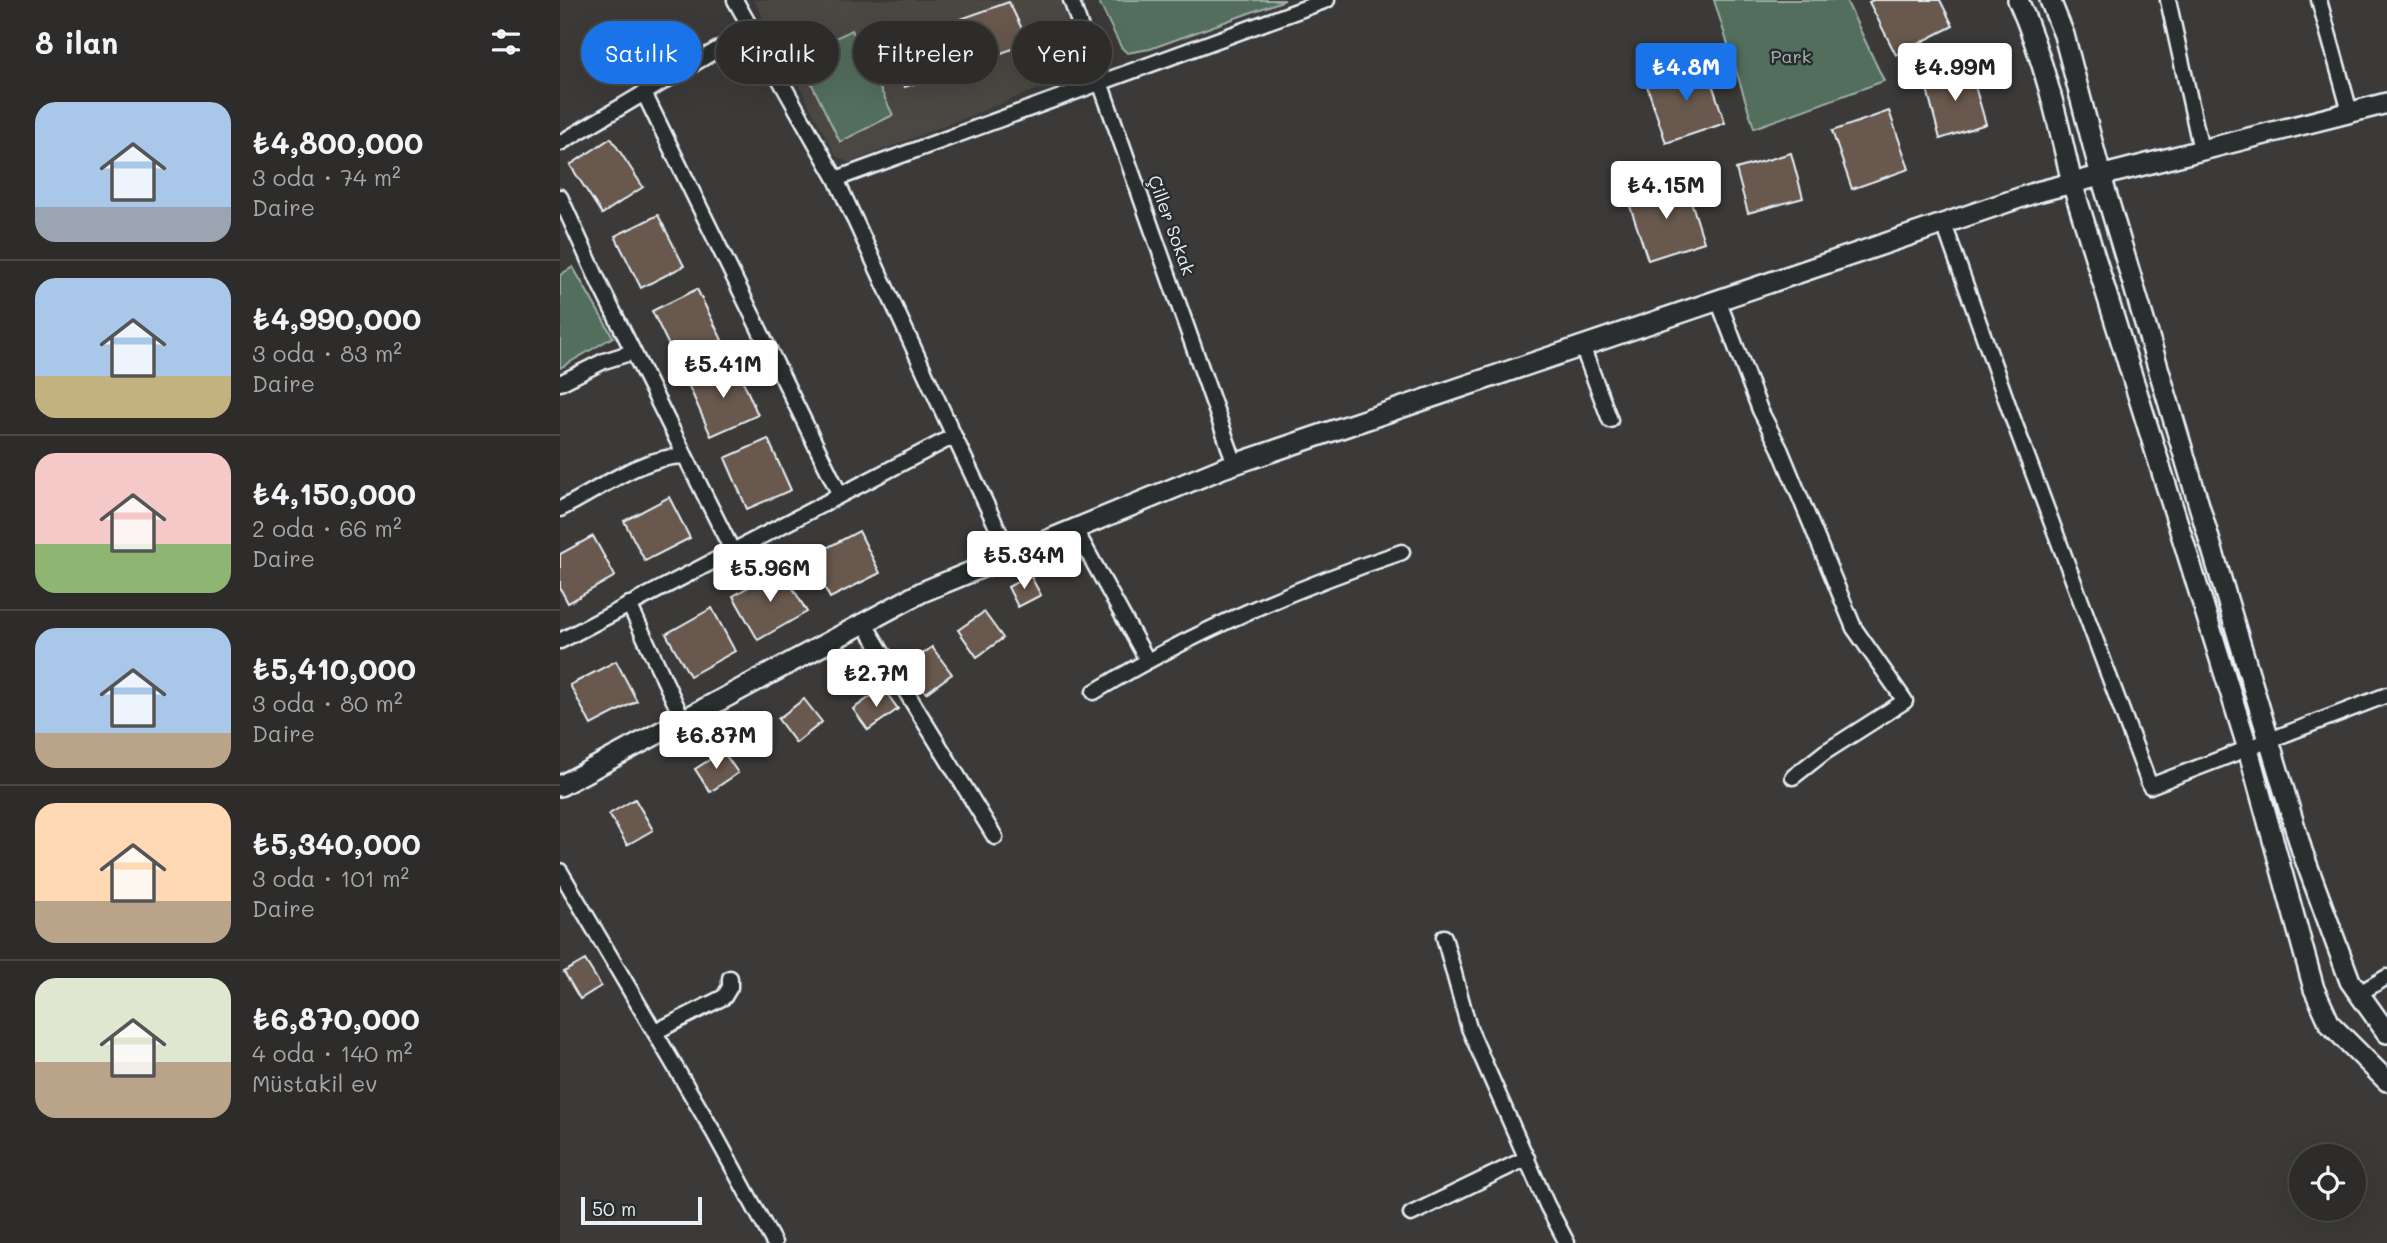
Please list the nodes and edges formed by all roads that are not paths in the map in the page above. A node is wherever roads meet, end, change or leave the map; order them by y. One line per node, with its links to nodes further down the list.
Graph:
1 (735, 0): 8 (street)
2 (1071, 0): 9 (street, Çiller Sokak)
3 (1326, 0): 11 (street)
4 (2018, 0): 22 (street)
5 (2050, 0): 20 (street)
6 (2168, 0): 19 (street)
7 (2319, 0): 17 (street)
8 (747, 21)
9 (1079, 21)
10 (716, 50): 15 (street)
11 (1112, 79)
12 (783, 84): 21 (street)
13 (1098, 84): 21 (street)
14 (1101, 84): 32 (street, Çiller Sokak)
15 (644, 93): 18 (street); 33 (street)
16 (2387, 103): 17 (street)
17 (2350, 112): 19 (street)
18 (560, 143)
19 (2201, 150): 20 (street)
20 (2101, 176): 22 (street); 46 (street)
21 (836, 179): 30 (street)
22 (2072, 184): 24 (street); 47 (street)
23 (560, 197): 27 (street)
24 (1944, 224): 25 (street); 47 (street)
25 (1718, 300): 26 (street); 48 (street)
26 (1581, 346): 29 (street); 32 (street)
27 (633, 352): 28 (street); 31 (street)
28 (560, 383)
29 (1611, 420)
30 (954, 436): 33 (street); 38 (street)
31 (685, 456): 34 (street); 36 (street)
32 (1235, 464): 35 (street)
33 (840, 495): 36 (street)
34 (560, 509)
35 (1075, 529): 38 (street); 42 (street)
36 (732, 550): 39 (street)
37 (1402, 552): 42 (street)
38 (1010, 555): 40 (street)
39 (629, 604): 41 (street); 45 (street)
40 (864, 623): 45 (street); 50 (street)
41 (560, 641)
42 (1147, 660): 43 (street)
43 (1094, 692)
44 (2387, 695): 46 (street)
45 (683, 720): 49 (street)
46 (2270, 740): 47 (street); 55 (street)
47 (2248, 749): 58 (street)
48 (1793, 777)
49 (560, 786)
50 (995, 837)
51 (560, 871): 56 (street)
52 (1444, 937): 59 (street)
53 (2387, 977): 55 (street)
54 (730, 978): 56 (street)
55 (2358, 994): 57 (street)
56 (655, 1032): 61 (street)
57 (2387, 1034)
58 (2387, 1081)
59 (1527, 1158): 60 (street); 62 (street)
60 (1411, 1214)
61 (774, 1243)
62 (1567, 1243)

